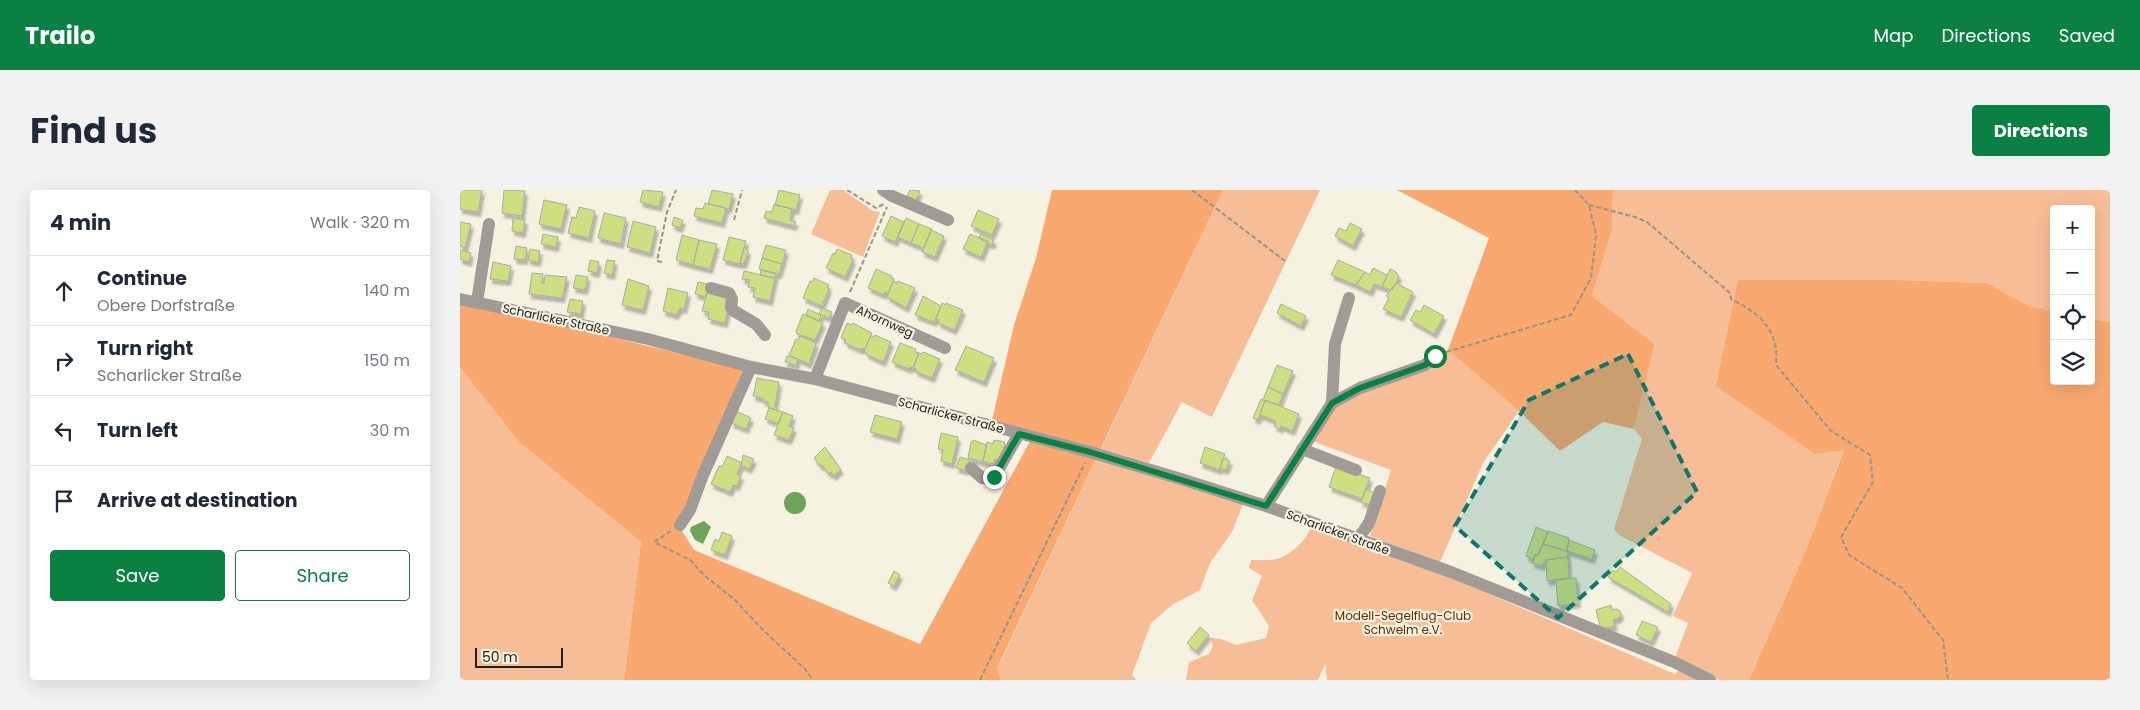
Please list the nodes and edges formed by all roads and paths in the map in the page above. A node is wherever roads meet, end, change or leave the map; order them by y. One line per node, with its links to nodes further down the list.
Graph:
1 (676, 190): 14 (path)
2 (742, 190): 10 (path)
3 (847, 190): 7 (path)
4 (883, 190): 11 (street)
5 (1192, 190): 13 (path)
6 (1575, 190): 8 (path)
7 (888, 203)
8 (1589, 205): 22 (path); 39 (path)
9 (886, 208): 19 (path)
10 (734, 220)
11 (948, 220)
12 (489, 224): 18 (street)
13 (1285, 260)
14 (662, 262)
15 (711, 288): 20 (street)
16 (1349, 298): 25 (street)
17 (460, 299): 18 (street, Scharlicker Straße)
18 (477, 302): 23 (street, Scharlicker Straße)
19 (845, 304): 21 (street, Ahornweg); 24 (street, Ahornweg)
20 (765, 335)
21 (945, 348)
22 (1435, 356): 25 (street)
23 (751, 367): 24 (street, Scharlicker Straße); 34 (street)
24 (815, 379): 26 (street, Scharlicker Straße)
25 (1332, 403): 27 (street)
26 (1019, 434): 28 (street, Scharlicker Straße); 29 (street)
27 (1302, 449): 30 (street); 32 (street)
28 (1090, 452): 32 (street, Scharlicker Straße); 37 (path)
29 (971, 468)
30 (1356, 470)
31 (1380, 491): 35 (street)
32 (1266, 506): 35 (street, Scharlicker Straße)
33 (1366, 507): 35 (street)
34 (680, 525): 36 (path)
35 (1358, 539): 38 (street, Scharlicker Straße)
36 (813, 680)
37 (980, 680)
38 (1710, 680)
39 (1948, 680)

